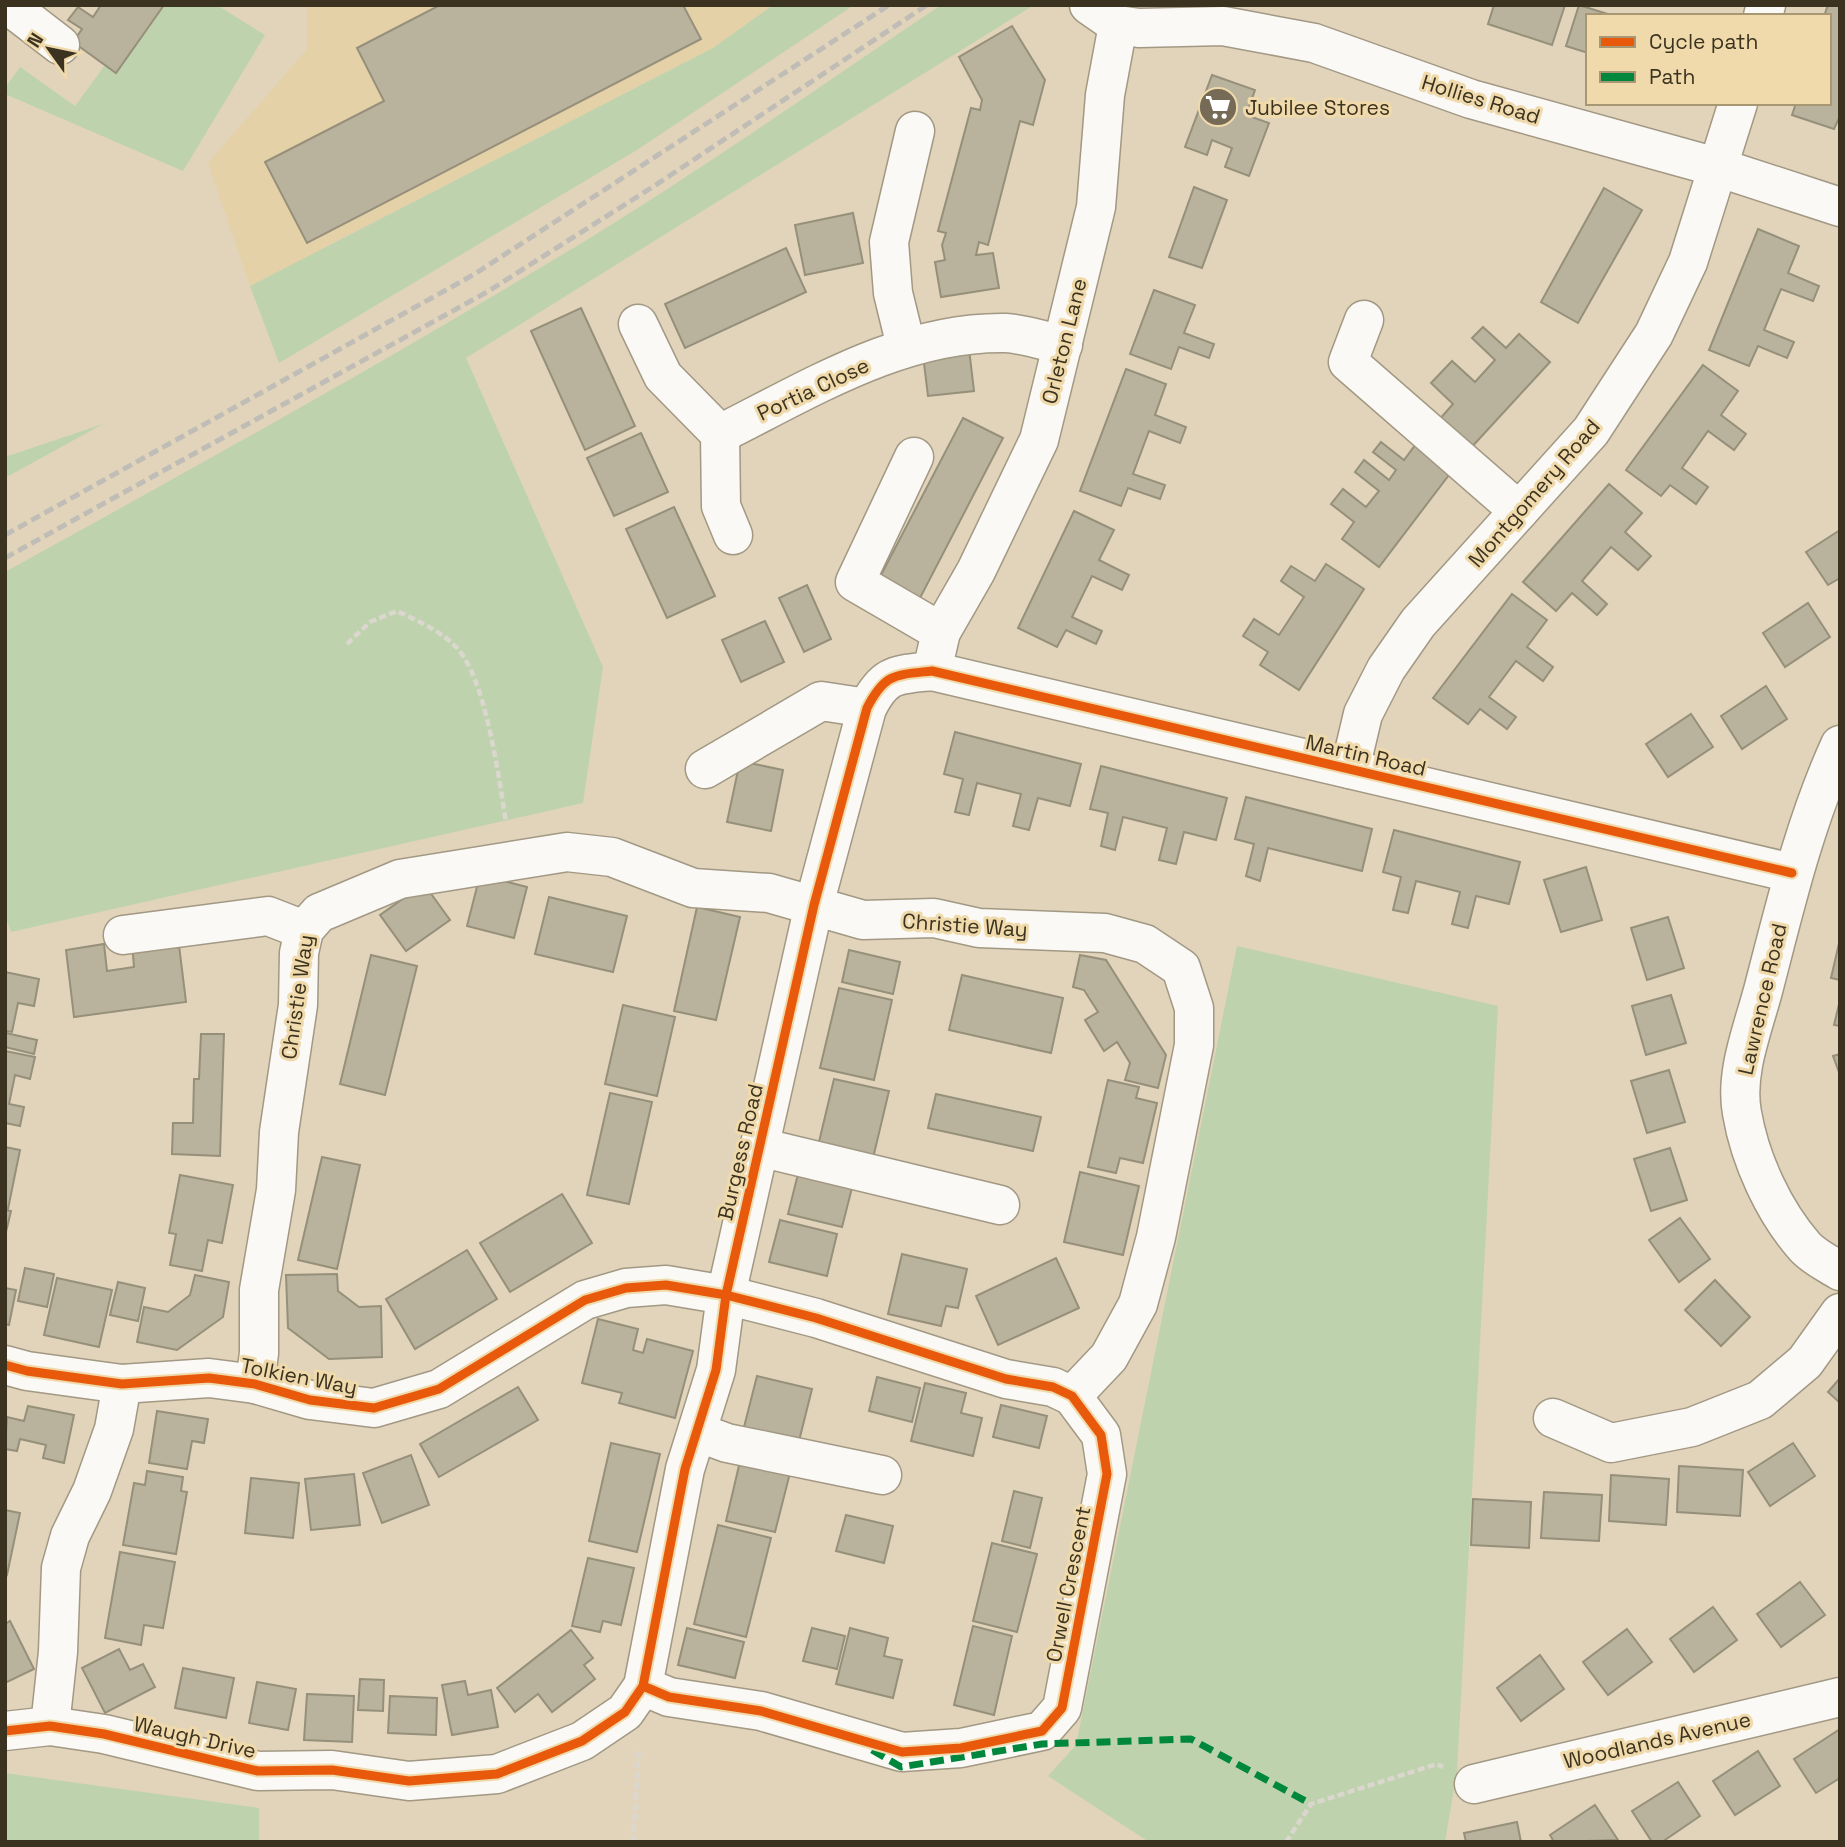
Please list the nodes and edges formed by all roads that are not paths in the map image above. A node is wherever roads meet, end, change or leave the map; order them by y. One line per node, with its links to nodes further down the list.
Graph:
1 (15, 7): 3 (street)
2 (1104, 15): 6 (street, Hollies Road); 10 (street, Orleton Lane)
3 (60, 45)
4 (1737, 105): 6 (street, Montgomery Road)
5 (915, 131): 11 (street)
6 (1720, 167): 7 (street, Hollies Road); 14 (street, Montgomery Road)
7 (1840, 207)
8 (1364, 320): 14 (street)
9 (638, 324): 12 (street)
10 (1063, 345): 11 (street, Portia Close); 16 (street, Orleton Lane)
11 (906, 346): 12 (street, Portia Close)
12 (720, 434): 15 (street)
13 (914, 457): 16 (street)
14 (1520, 511): 21 (street, Montgomery Road)
15 (733, 535)
16 (941, 632): 17 (street, Orleton Lane)
17 (932, 671): 18 (street, Burgess Road); 21 (street, Martin Road)
18 (867, 708): 20 (street); 23 (street, Burgess Road)
19 (1840, 745): 22 (street, Lawrence Road)
20 (705, 769)
21 (1350, 769): 22 (street, Martin Road)
22 (1792, 873): 28 (street, Lawrence Road)
23 (814, 905): 24 (street, Christie Way); 26 (street, Burgess Road); 34 (street, Christie Way)
24 (304, 930): 25 (street); 33 (street, Christie Way)
25 (122, 934)
26 (759, 1147): 27 (street); 29 (street, Burgess Road)
27 (1000, 1205)
28 (1840, 1271)
29 (726, 1295): 33 (street, Tolkien Way); 34 (street); 36 (street, Burgess Road)
30 (1840, 1313): 35 (street)
31 (5, 1364): 32 (street, Tolkien Way)
32 (122, 1384): 33 (street, Tolkien Way); 40 (street)
33 (255, 1384)
34 (1072, 1396): 38 (street, Orwell Crescent)
35 (1553, 1418)
36 (697, 1432): 37 (street); 38 (street, Burgess Road)
37 (882, 1475)
38 (643, 1686): 40 (street, Waugh Drive)
39 (1840, 1696): 42 (street, Woodlands Avenue)
40 (50, 1726): 41 (street, Waugh Drive)
41 (5, 1731)
42 (1474, 1784)

